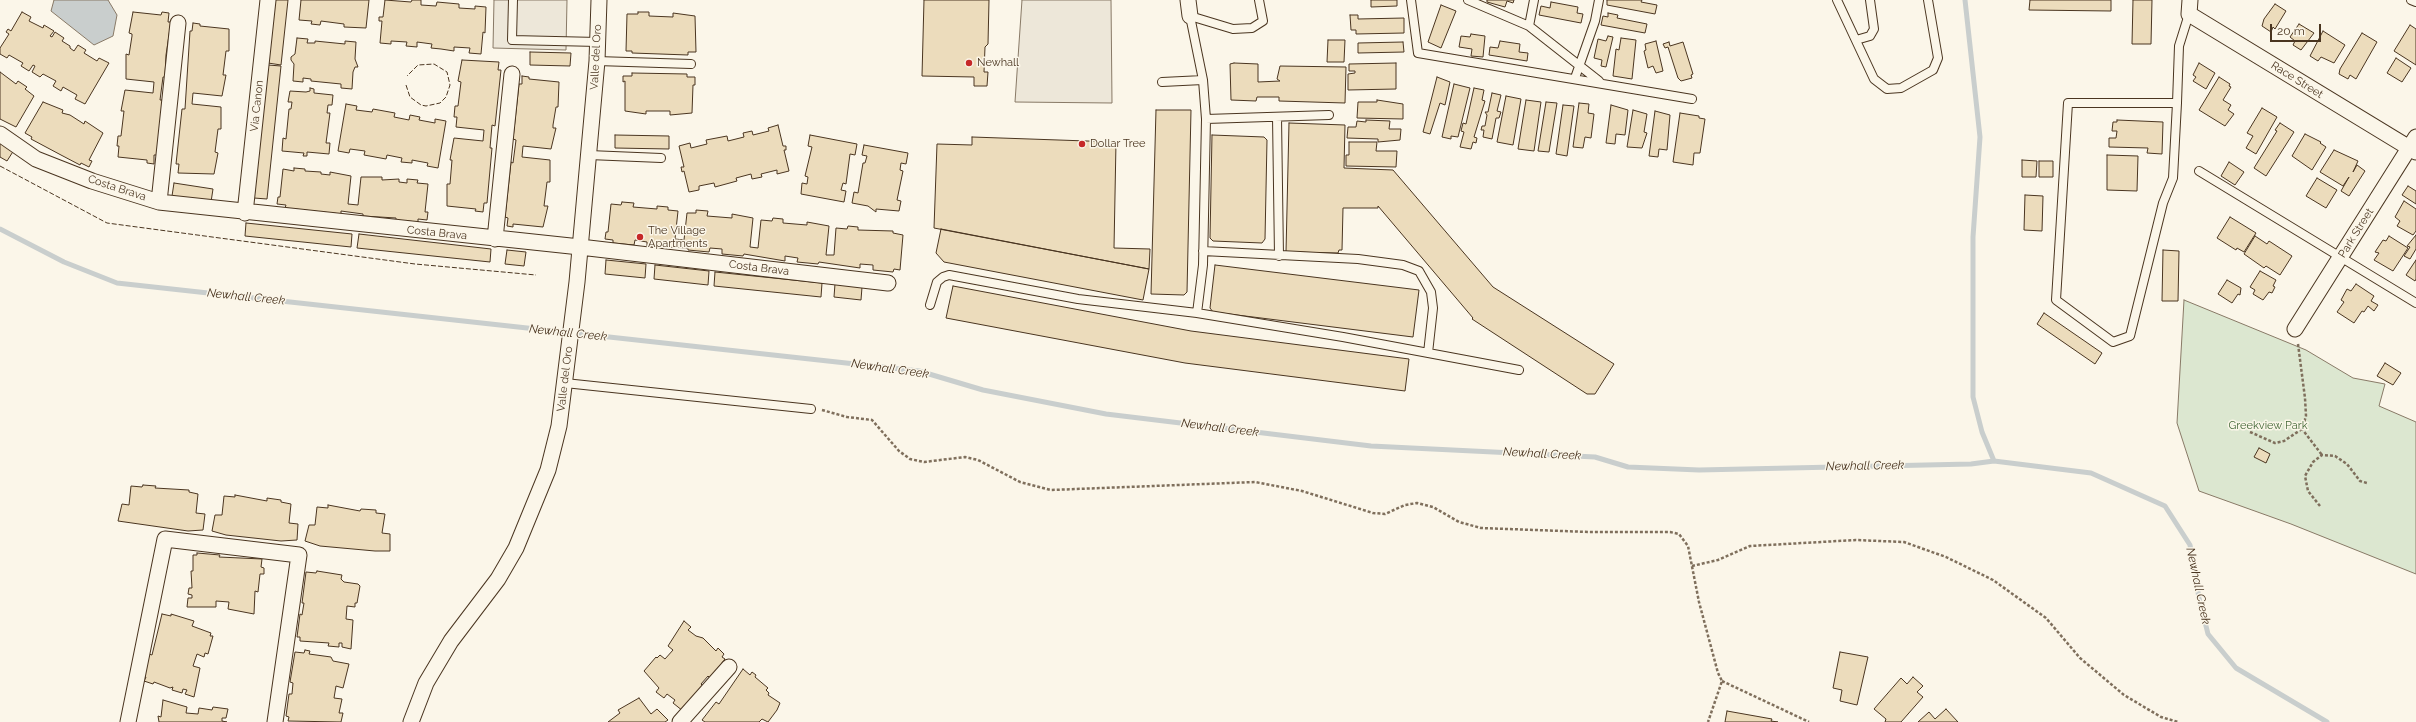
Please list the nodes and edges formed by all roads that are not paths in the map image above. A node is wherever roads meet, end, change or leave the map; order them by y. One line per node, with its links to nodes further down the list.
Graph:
1 (268, 0): 40 (street, Via Canon)
2 (513, 0): 20 (lane)
3 (599, 0): 20 (street, Valle del Oro)
4 (1188, 0): 16 (street)
5 (1259, 0): 16 (lane)
6 (1411, 0): 25 (lane)
7 (1468, 0): 18 (lane)
8 (1534, 0): 18 (lane)
9 (1598, 0): 23 (lane)
10 (1836, 0): 19 (lane)
11 (1870, 0): 19 (lane)
12 (1928, 0): 19 (lane)
13 (2411, 0): 14 (lane)
14 (2416, 2)
15 (2190, 7): 30 (lane); 35 (street, Race Street)
16 (1190, 16): 26 (lane)
17 (178, 23): 39 (street)
18 (1529, 26): 23 (lane)
19 (1856, 40)
20 (598, 42): 21 (street, Valle del Oro)
21 (597, 61): 22 (lane); 36 (street, Valle del Oro)
22 (691, 64)
23 (1579, 66): 25 (lane); 28 (lane)
24 (512, 74): 41 (street)
25 (1575, 78): 28 (lane)
26 (1203, 80): 27 (lane); 33 (lane)
27 (1162, 82)
28 (1601, 82): 29 (lane)
29 (1692, 99)
30 (2177, 102): 30 (lane)
31 (1329, 115): 32 (lane)
32 (1277, 117): 33 (lane); 44 (lane)
33 (1206, 119): 43 (lane)
34 (0, 134): 39 (street, Costa Brava)
35 (2414, 146): 45 (street, Park Street)
36 (589, 155): 37 (lane); 42 (street, Valle del Oro)
37 (661, 158)
38 (2199, 171): 45 (lane)
39 (159, 202): 40 (street, Costa Brava)
40 (245, 213): 41 (street, Costa Brava)
41 (495, 239): 42 (street, Costa Brava)
42 (580, 247): 46 (street, Costa Brava); 53 (street, Valle del Oro)
43 (1203, 251): 44 (lane); 49 (lane)
44 (1279, 256): 51 (lane)
45 (2340, 257): 47 (lane); 50 (street, Park Street)
46 (888, 283)
47 (2416, 303)
48 (930, 306): 49 (lane)
49 (1197, 313): 51 (lane)
50 (2295, 329)
51 (1428, 353): 52 (lane)
52 (1519, 370)
53 (565, 378): 54 (lane); 58 (street, Valle del Oro)
54 (811, 409)
55 (729, 667): 59 (street)
56 (128, 722): 57 (street)
57 (275, 722)
58 (411, 722)
59 (680, 722)

